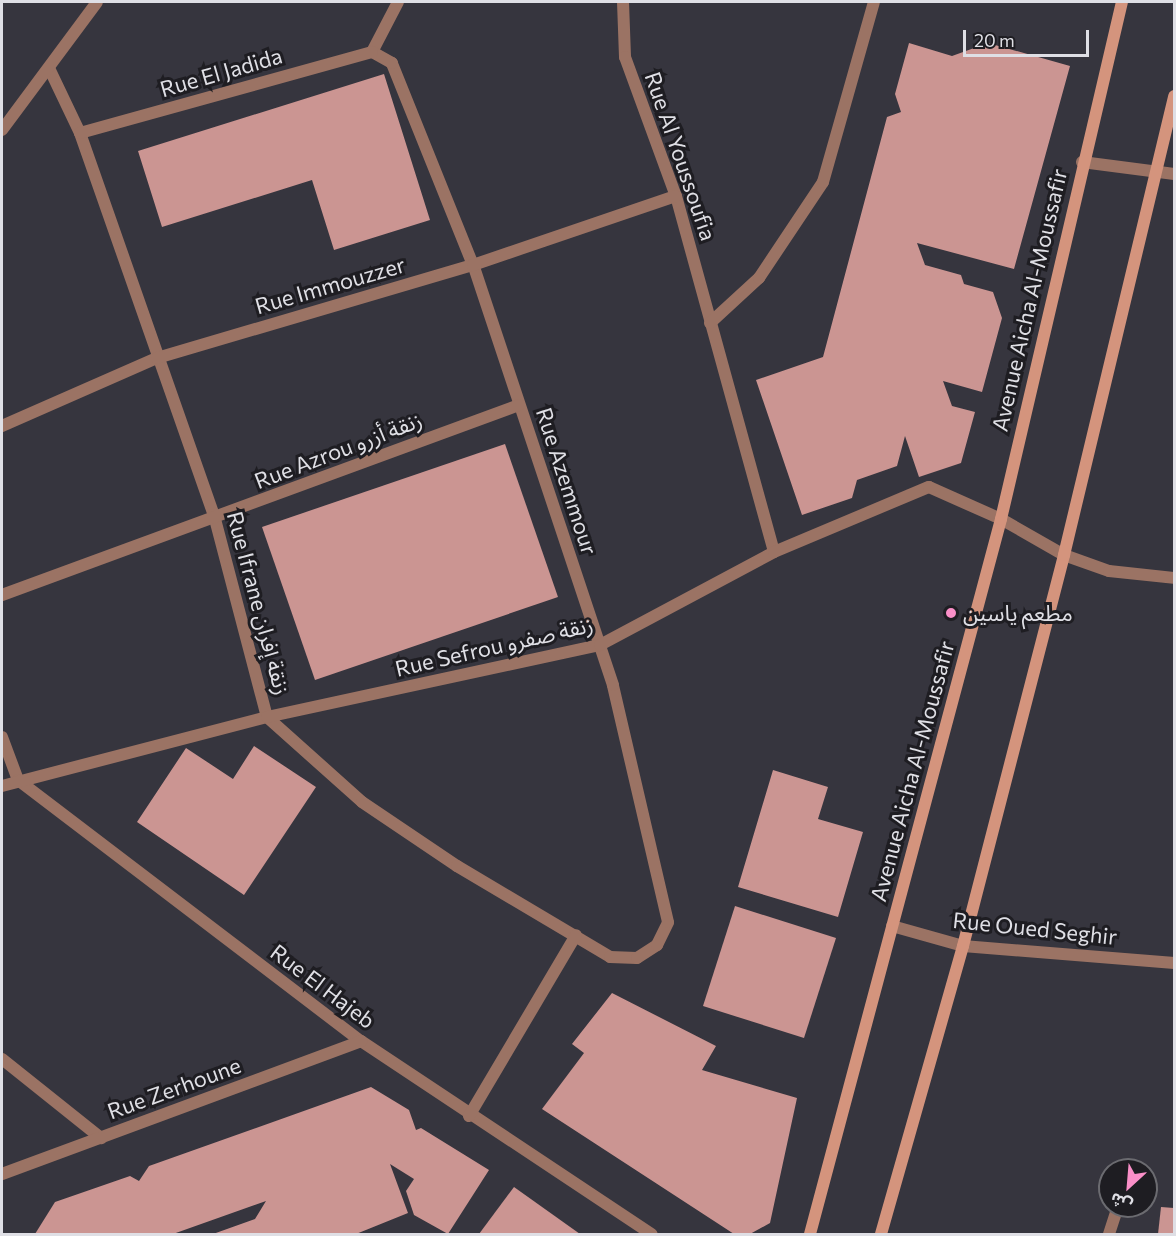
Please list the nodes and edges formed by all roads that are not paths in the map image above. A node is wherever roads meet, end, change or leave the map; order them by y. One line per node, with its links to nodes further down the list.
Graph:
1 (97, 2): 7 (street)
2 (398, 2): 6 (street)
3 (623, 2): 14 (street, Rue Al Youssoufia)
4 (874, 2): 16 (street)
5 (1122, 2): 11 (main road, Avenue Aicha Al-Moussafir)
6 (372, 52): 10 (street, Rue El Jadida); 15 (street, Rue Azemmour)
7 (49, 69): 9 (street); 10 (street, Rue Ifrane زنقة إفران)
8 (1174, 96): 12 (main road)
9 (2, 130)
10 (80, 133): 17 (street, Rue Ifrane زنقة إفران)
11 (1082, 162): 12 (street); 21 (main road, Avenue Aicha Al-Moussafir)
12 (1156, 173): 13 (street); 23 (main road)
13 (1174, 174)
14 (676, 196): 15 (street, Rue Immouzzer); 16 (street, Rue Al Youssoufia)
15 (472, 265): 17 (street, Rue Immouzzer); 18 (street, Rue Azemmour)
16 (710, 323): 22 (street, Rue Al Youssoufia)
17 (157, 358): 19 (street, Rue Immouzzer); 20 (street, Rue Ifrane زنقة إفران)
18 (519, 405): 20 (street, Rue Azrou زنقة أزرو); 26 (street, Rue Azemmour)
19 (2, 426)
20 (215, 519): 25 (street, Rue Azrou زنقة أزرو); 27 (street, Rue Ifrane زنقة إفران)
21 (1001, 519): 22 (street, Rue Sefrou زنقة صفرو); 23 (street, Rue Sefrou زنقة صفرو); 32 (main road, Avenue Aicha Al-Moussafir)
22 (774, 552): 26 (street, Rue Sefrou زنقة صفرو)
23 (1064, 555): 24 (street, Rue Sefrou زنقة صفرو); 34 (main road)
24 (1174, 578)
25 (2, 595)
26 (600, 645): 27 (street, Rue Sefrou زنقة صفرو); 31 (street, Rue Azemmour)
27 (267, 717): 29 (street, Rue Sefrou زنقة صفرو); 33 (street, Rue Ifrane زنقة إفران)
28 (2, 737): 29 (street)
29 (18, 780): 30 (street, Rue Sefrou زنقة صفرو); 36 (street, Rue El Hajeb)
30 (2, 786)
31 (668, 922): 33 (street, Rue Ifrane زنقة إفران)
32 (892, 926): 34 (street, Rue Oued Seghir); 43 (main road, Avenue Aicha Al-Moussafir)
33 (576, 935): 38 (street)
34 (963, 946): 35 (street, Rue Oued Seghir); 44 (main road)
35 (1174, 963)
36 (360, 1041): 38 (street, Rue El Hajeb); 39 (street, Rue Zerhoune)
37 (2, 1059): 39 (street)
38 (469, 1116): 42 (street, Rue El Hajeb)
39 (101, 1138): 40 (street, Rue Zerhoune)
40 (2, 1174)
41 (1114, 1218): 45 (street)
42 (652, 1234)
43 (810, 1234)
44 (881, 1234)
45 (1109, 1234)

